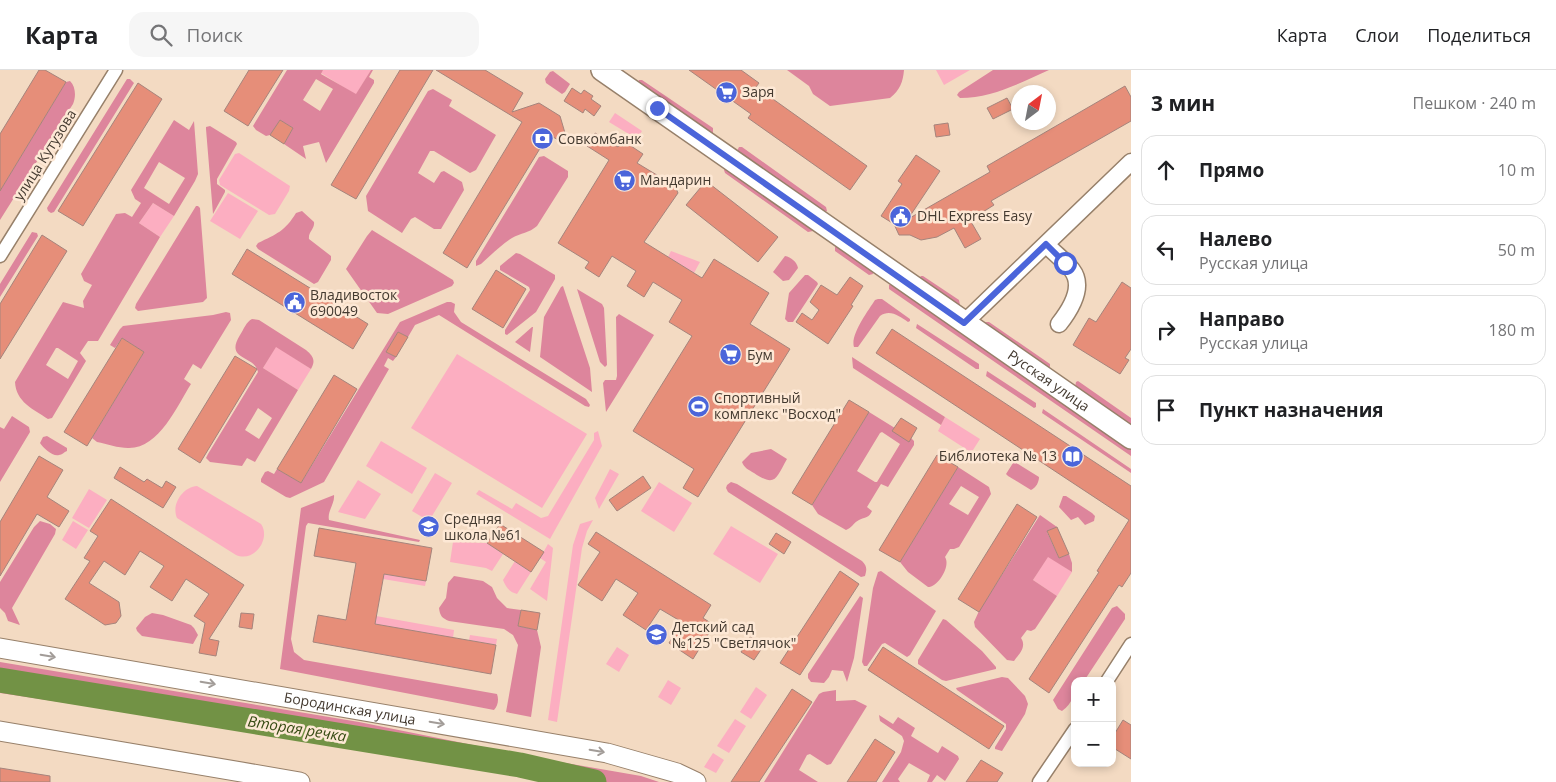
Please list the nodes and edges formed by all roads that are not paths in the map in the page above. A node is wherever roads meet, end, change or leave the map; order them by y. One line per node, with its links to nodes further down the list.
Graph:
1 (116, 70): 5 (street, улица Кутузова)
2 (602, 70): 6 (main road, Русская улица)
3 (1131, 162): 4 (street)
4 (1046, 244): 6 (street); 7 (street)
5 (0, 256)
6 (964, 323): 8 (main road, Русская улица)
7 (1059, 324)
8 (1131, 438)
9 (1131, 644): 11 (street)
10 (0, 648): 15 (main road, Бородинская улица, one-way to 15)
11 (1110, 677)
12 (0, 731): 14 (main road)
13 (1071, 735): 16 (street)
14 (300, 782)
15 (696, 782)
16 (1039, 782)

